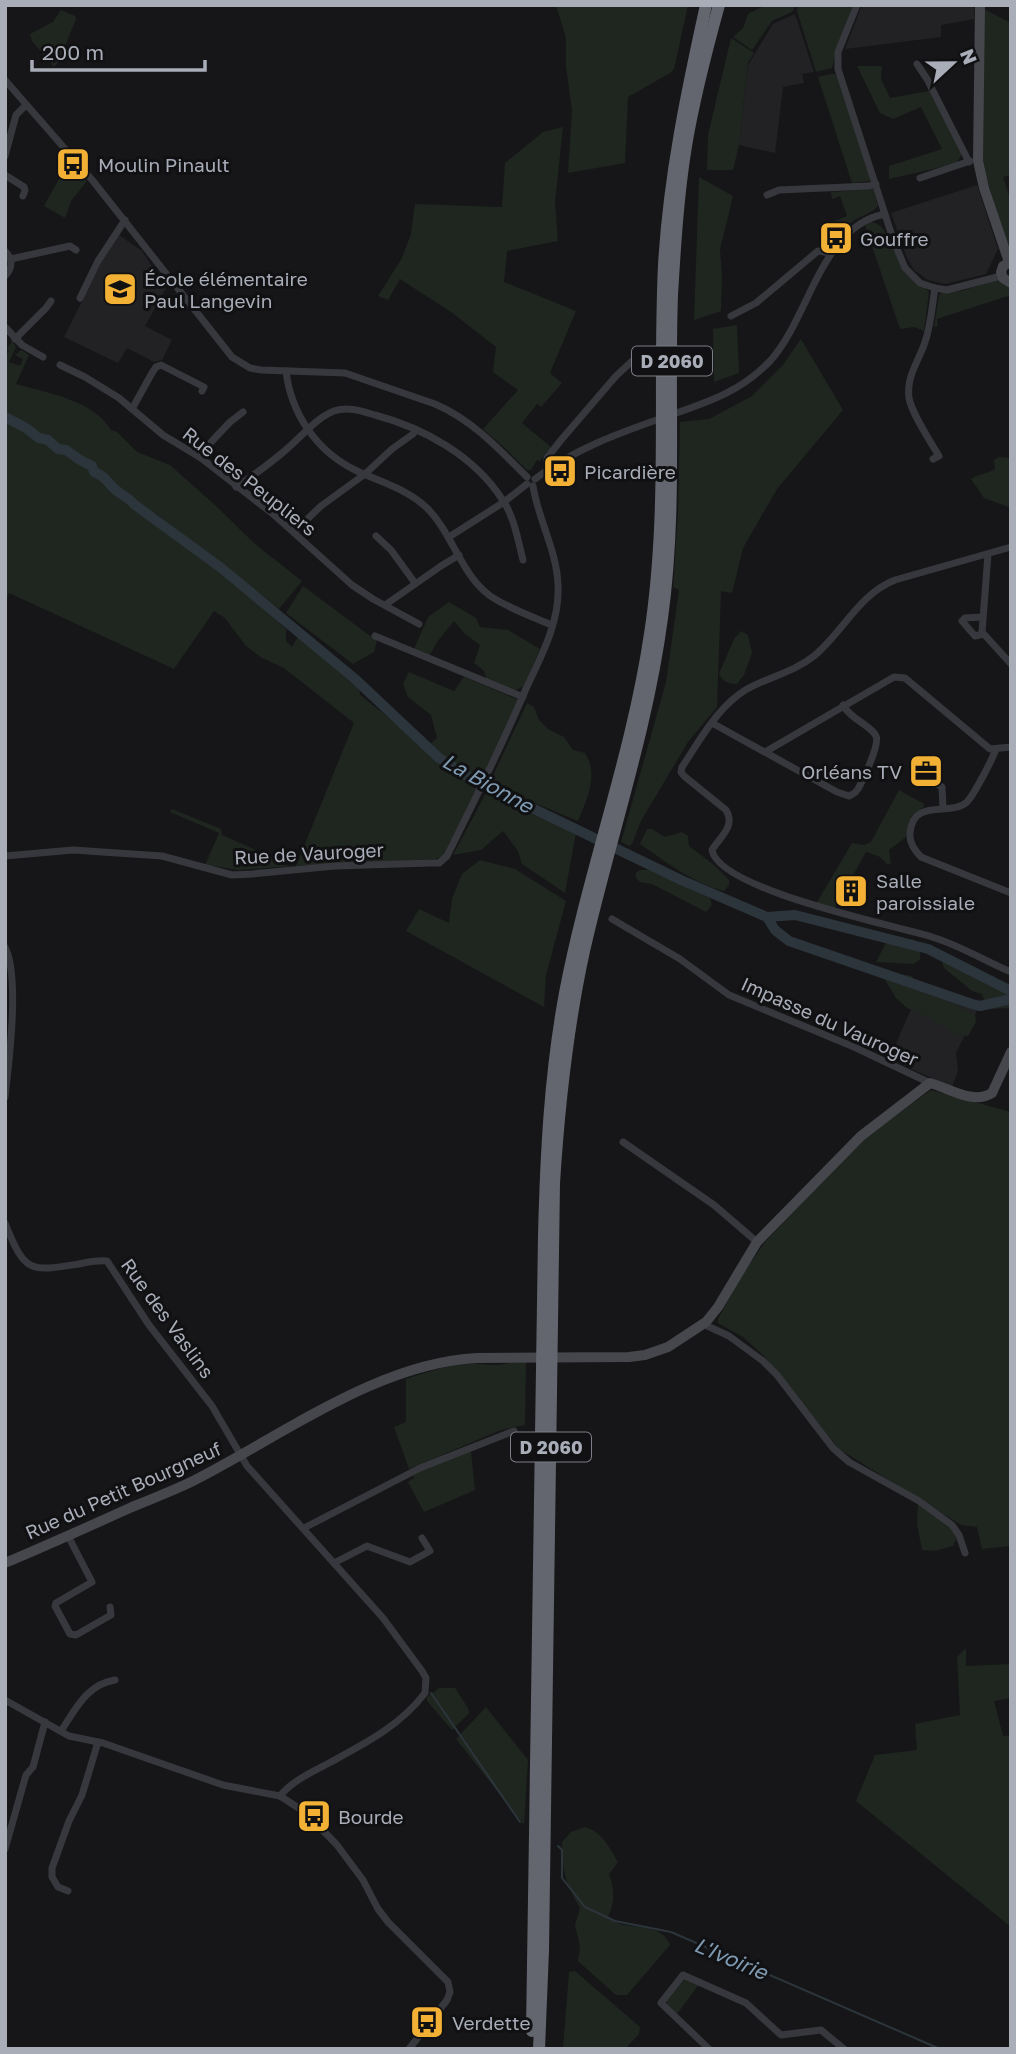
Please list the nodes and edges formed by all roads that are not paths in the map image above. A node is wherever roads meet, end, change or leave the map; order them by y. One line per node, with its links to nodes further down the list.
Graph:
1 (707, 5): 65 (highway, D 2060)
2 (721, 5): 65 (highway, D 2060)
3 (857, 5): 12 (street)
4 (980, 5): 9 (street)
5 (917, 64): 9 (street)
6 (5, 80): 7 (street)
7 (26, 105): 8 (street); 16 (street)
8 (5, 156)
9 (973, 161): 11 (street); 21 (street)
10 (5, 175): 14 (street)
11 (920, 178)
12 (876, 184): 13 (street); 15 (street)
13 (767, 195)
14 (23, 196)
15 (885, 214): 19 (street); 25 (street)
16 (125, 220): 26 (street); 34 (street)
17 (76, 250): 20 (street)
18 (5, 251): 20 (street)
19 (831, 253): 28 (street); 42 (street)
20 (11, 259): 23 (street)
21 (1010, 262): 22 (street)
22 (1002, 275): 24 (street); 25 (street)
23 (5, 276)
24 (1011, 283)
25 (935, 288): 41 (street)
26 (80, 298)
27 (51, 301): 30 (street)
28 (730, 316)
29 (5, 327): 30 (street)
30 (15, 339): 32 (street)
31 (643, 351): 42 (street)
32 (43, 356)
33 (60, 365): 36 (street, Rue des Peupliers)
34 (286, 371): 38 (street); 44 (street)
35 (202, 391): 36 (street)
36 (132, 409): 40 (street, Rue des Peupliers)
37 (243, 412): 40 (street)
38 (308, 430): 39 (street); 43 (street); 45 (street)
39 (416, 430): 43 (street); 46 (street)
40 (198, 456): 45 (street, Rue des Peupliers)
41 (933, 459)
42 (550, 468): 44 (street)
43 (365, 474): 47 (street); 49 (street)
44 (531, 482): 46 (street); 58 (street)
45 (236, 487): 47 (street, Rue des Peupliers)
46 (504, 502): 49 (street); 53 (street)
47 (294, 531): 55 (street, Rue des Peupliers)
48 (376, 536): 54 (street)
49 (449, 537): 52 (street)
50 (1011, 547): 51 (street)
51 (988, 554): 56 (street); 64 (street)
52 (460, 555): 54 (street); 58 (street)
53 (523, 560)
54 (415, 583): 55 (street)
55 (385, 605): 57 (street, Rue des Peupliers)
56 (982, 617): 59 (street); 59 (street)
57 (419, 624)
58 (552, 625): 62 (street)
59 (982, 634): 61 (street)
60 (375, 636): 62 (street)
61 (1011, 664)
62 (523, 697): 72 (street, Rue de Vauroger)
63 (843, 705): 67 (street); 68 (street); 68 (street)
64 (712, 723): 68 (street); 76 (street)
65 (637, 725): 71 (highway, D 2060)
66 (1011, 747): 67 (street)
67 (996, 749): 70 (street)
68 (765, 752)
69 (919, 772): 70 (street)
70 (943, 808): 73 (street)
71 (605, 850): 102 (highway, D 2060); 103 (highway, D 2060)
72 (5, 856)
73 (1011, 892)
74 (612, 919): 78 (street, Impasse du Vauroger)
75 (5, 947): 79 (street)
76 (1011, 972)
77 (1011, 1052): 78 (street)
78 (930, 1083): 82 (street)
79 (5, 1097)
80 (623, 1142): 82 (street)
81 (5, 1223): 85 (street, Rue des Vaslins)
82 (757, 1242): 83 (street)
83 (703, 1324): 85 (street); 89 (street)
84 (514, 1431): 86 (street)
85 (240, 1456): 86 (street, Rue du Petit Bourgneuf); 87 (street, Rue du Petit Bourgneuf)
86 (304, 1528): 91 (street, Rue du Petit Bourgneuf)
87 (68, 1536): 90 (street, Rue du Petit Bourgneuf); 92 (street)
88 (422, 1538): 91 (street)
89 (965, 1553)
90 (5, 1563)
91 (334, 1563): 98 (street, Rue du Petit Bourgneuf)
92 (110, 1607)
93 (115, 1680): 96 (street)
94 (5, 1700): 95 (street)
95 (45, 1722): 96 (street); 99 (street)
96 (61, 1731): 97 (street)
97 (97, 1742): 98 (street); 100 (street)
98 (280, 1796): 101 (street)
99 (5, 1849)
100 (68, 1891)
101 (409, 2049)
102 (531, 2049)
103 (539, 2049)
104 (709, 2049): 105 (street)
105 (844, 2049)

